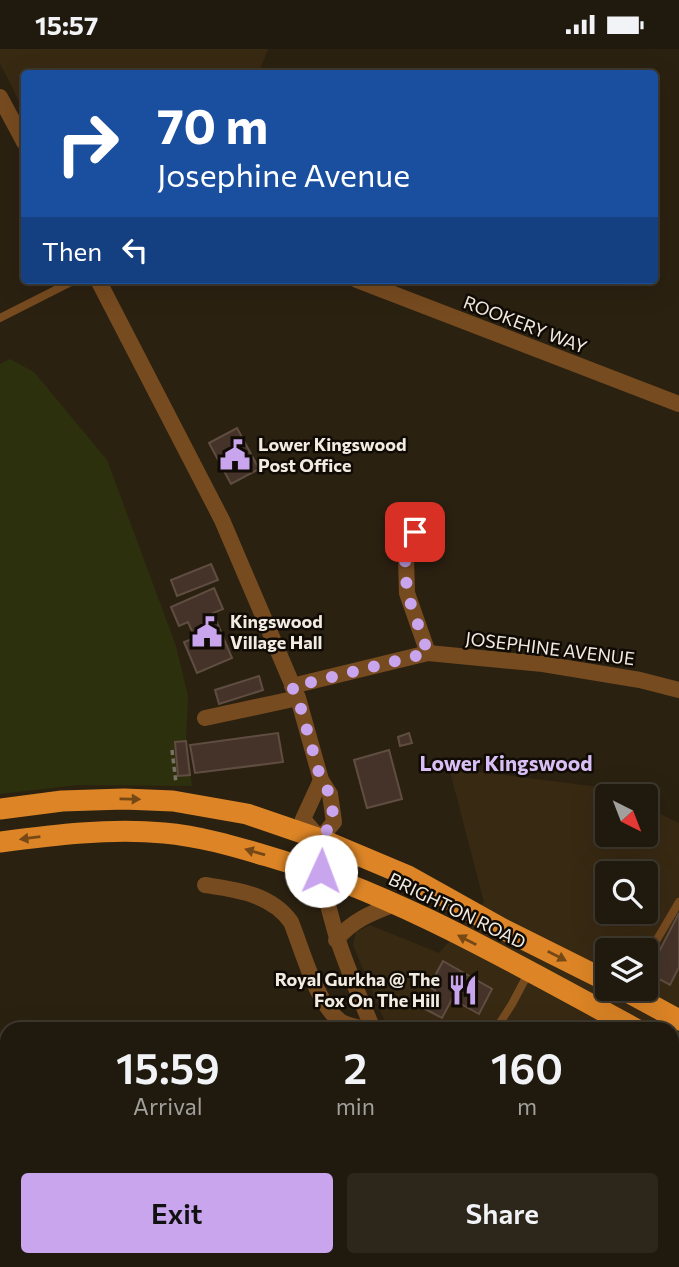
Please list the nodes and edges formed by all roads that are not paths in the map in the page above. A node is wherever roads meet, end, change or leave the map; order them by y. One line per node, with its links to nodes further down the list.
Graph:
1 (0, 97): 2 (street)
2 (21, 136)
3 (67, 284): 6 (lane)
4 (100, 284): 11 (street)
5 (367, 284): 7 (street, ROOKERY WAY)
6 (0, 318)
7 (679, 404)
8 (415, 532): 9 (street)
9 (428, 653): 10 (street, JOSEPHINE AVENUE); 11 (street, JOSEPHINE AVENUE)
10 (679, 690)
11 (295, 692): 12 (street, JOSEPHINE AVENUE); 13 (street)
12 (205, 717)
13 (321, 780): 15 (street); 15 (street)
14 (0, 809): 15 (highway, BRIGHTON ROAD, one-way to 15)
15 (320, 839): 17 (street); 24 (highway, BRIGHTON ROAD, one-way to 24)
16 (0, 842): 17 (highway, BRIGHTON ROAD, one-way to 16)
17 (321, 871): 20 (highway, BRIGHTON ROAD); 22 (street)
18 (205, 885): 27 (street)
19 (679, 902): 21 (lane)
20 (395, 904): 22 (street); 23 (highway, BRIGHTON ROAD, one-way to 20)
21 (658, 938)
22 (336, 940): 28 (street)
23 (529, 972): 29 (lane); 30 (highway, BRIGHTON ROAD)
24 (595, 974)
25 (649, 1001): 26 (highway, BRIGHTON ROAD)
26 (675, 1014)
27 (341, 1022)
28 (370, 1022)
29 (500, 1022)
30 (623, 1022)

